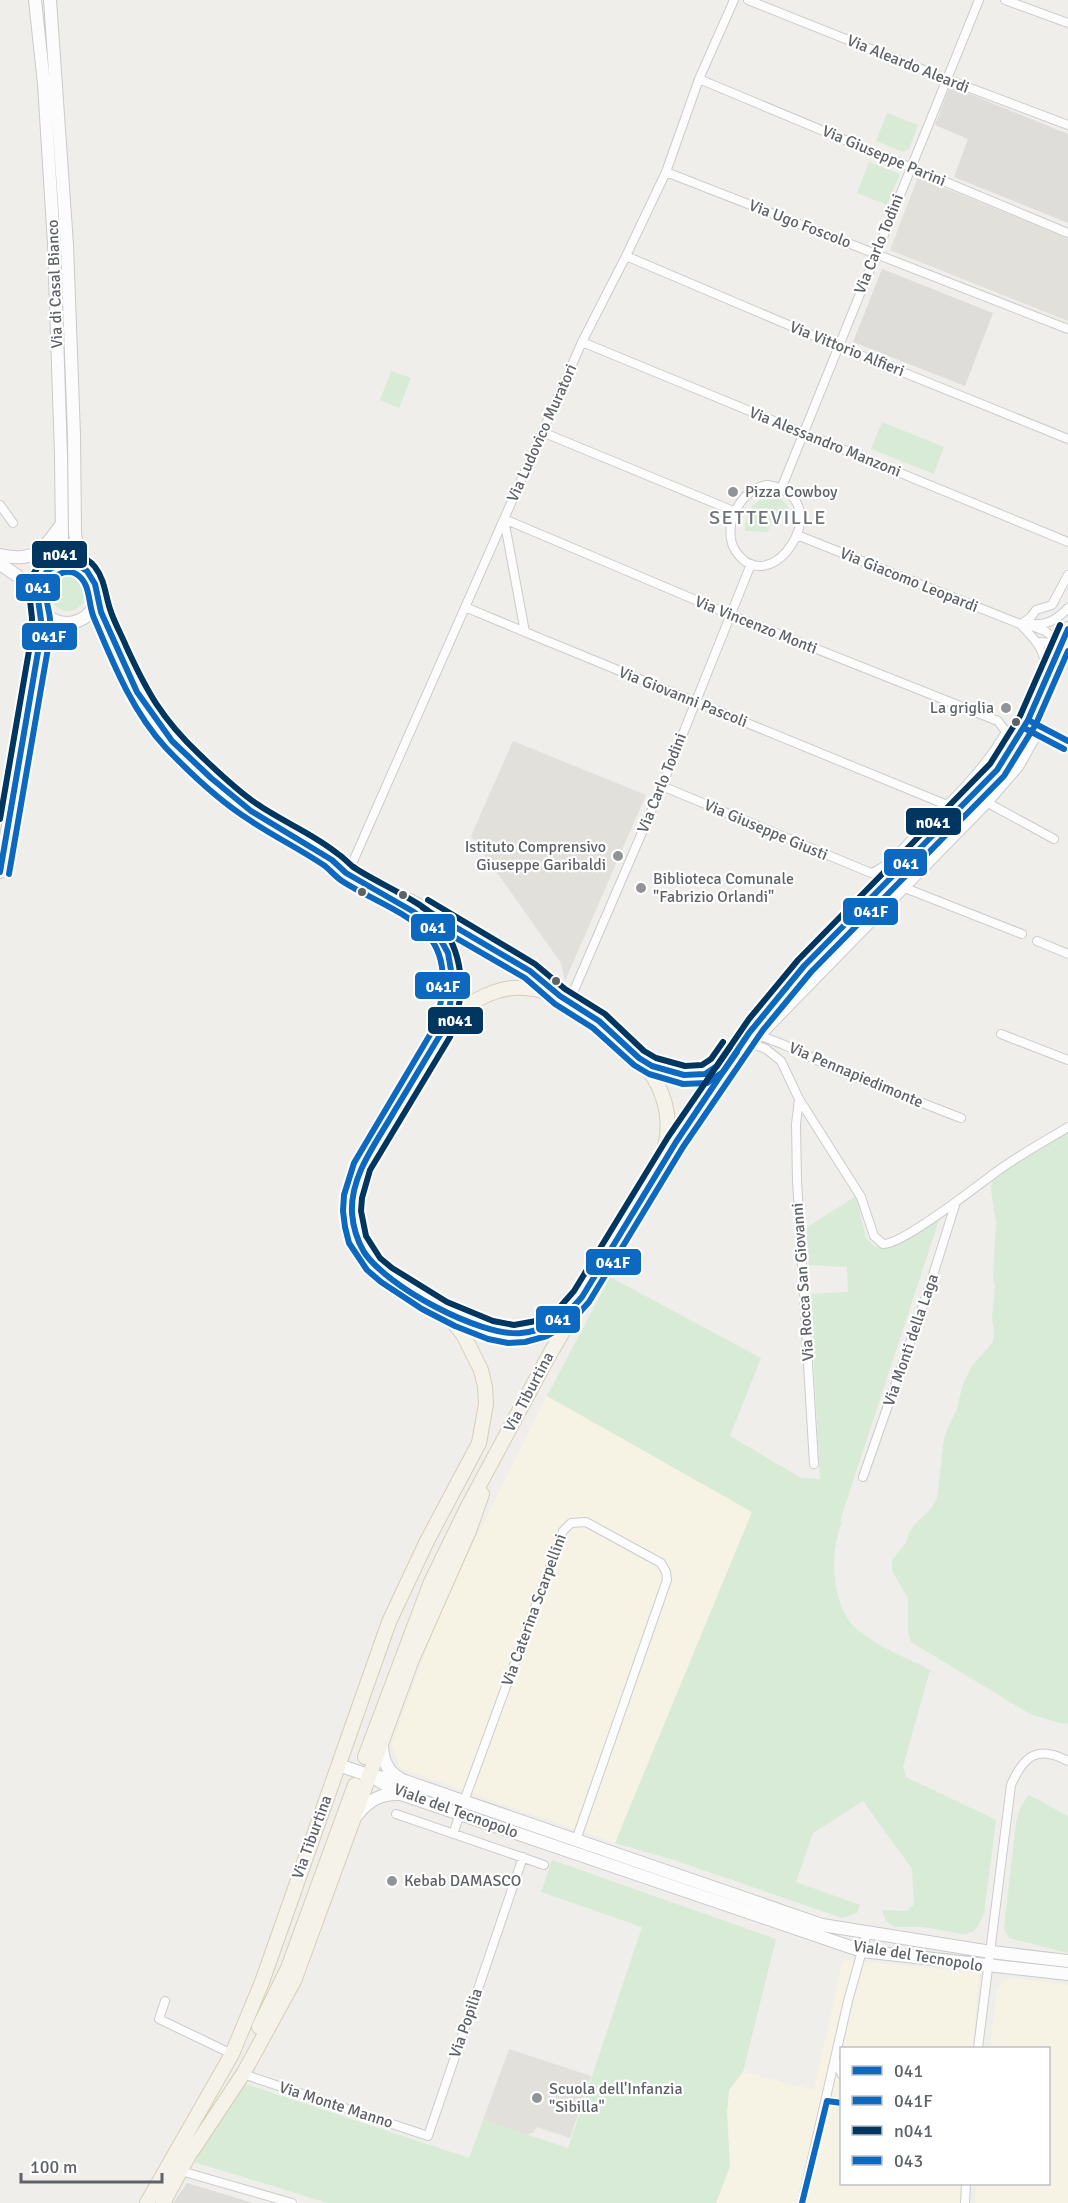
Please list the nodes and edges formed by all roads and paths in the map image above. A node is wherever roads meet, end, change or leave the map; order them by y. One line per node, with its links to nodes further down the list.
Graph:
1 (35, 0): 27 (main road, Via di Casal Bianco)
2 (50, 0): 32 (main road, Via di Casal Bianco)
3 (734, 0): 8 (street, Via Ludovico Muratori)
4 (748, 0): 9 (street, Via Aleardo Aleardi)
5 (979, 0): 9 (street, Via Carlo Todini)
6 (1005, 0): 7 (street)
7 (1068, 23)
8 (699, 79): 11 (street, Via Giuseppe Parini); 12 (street, Via Ludovico Muratori)
9 (946, 79): 10 (street, Via Aleardo Aleardi); 11 (street, Via Carlo Todini)
10 (1068, 125)
11 (911, 167): 13 (street, Via Giuseppe Parini); 14 (street, Via Carlo Todini)
12 (666, 172): 14 (street, Via Ugo Foscolo); 15 (street, Via Ludovico Muratori)
13 (1068, 233)
14 (875, 254): 16 (street, Via Ugo Foscolo); 18 (street, Via Carlo Todini)
15 (626, 256): 17 (street, Via Ludovico Muratori); 18 (street, Via Vittorio Alfieri)
16 (1068, 328)
17 (582, 342): 19 (street, Via Ludovico Muratori); 20 (street, Via Alessandro Manzoni)
18 (838, 346): 20 (street, Via Carlo Todini); 21 (street, Via Vittorio Alfieri)
19 (542, 432): 24 (street); 25 (street, Via Ludovico Muratori)
20 (803, 433): 22 (street, Via Carlo Todini); 29 (street, Via Alessandro Manzoni)
21 (1068, 439)
22 (781, 489): 24 (street); 28 (street)
23 (0, 505): 26 (street)
24 (736, 512): 31 (street)
25 (504, 519): 37 (street, Via Ludovico Muratori); 39 (street, Via Vincenzo Monti); 44 (street)
26 (13, 524)
27 (61, 525): 30 (main road); 33 (main road, Via di Casal Bianco)
28 (797, 535): 31 (street); 42 (street, Via Giacomo Leopardi)
29 (1068, 542)
30 (1, 562): 33 (main road); 36 (main road)
31 (751, 564): 39 (street, Via Carlo Todini)
32 (80, 566): 33 (main road); 35 (main road)
33 (48, 571): 36 (main road)
34 (1068, 575): 42 (street)
35 (97, 592): 40 (main road); 45 (main road)
36 (39, 602): 41 (main road); 48 (main road)
37 (465, 607): 44 (street, Via Giovanni Pascoli); 59 (street, Via Ludovico Muratori)
38 (1068, 608): 42 (street)
39 (731, 615): 50 (street, Via Carlo Todini); 56 (street, Via Vincenzo Monti)
40 (81, 619): 41 (main road); 45 (main road)
41 (67, 623): 48 (main road)
42 (1024, 624): 46 (street); 47 (street, Via Giacomo Leopardi)
43 (1068, 629): 47 (main road, Via Tiburtina)
44 (525, 632): 50 (street, Via Giovanni Pascoli)
45 (113, 637): 58 (main road)
46 (1037, 642): 47 (street); 49 (street)
47 (1062, 643): 49 (main road, Via Tiburtina)
48 (39, 646): 60 (main road)
49 (1046, 682): 51 (main road, Via Tiburtina)
50 (695, 702): 54 (street, Via Carlo Todini); 56 (street, Via Giovanni Pascoli)
51 (1028, 720): 52 (street); 65 (main road, Via Tiburtina)
52 (1041, 728): 53 (street); 55 (street)
53 (1068, 741)
54 (662, 786): 56 (street, Via Giuseppe Giusti); 66 (street, Via Carlo Todini)
55 (988, 803): 57 (street); 61 (street)
56 (947, 805)
57 (1054, 838)
58 (332, 860): 59 (main road); 67 (main road)
59 (351, 866): 66 (main road)
60 (0, 872)
61 (905, 888): 62 (street); 69 (street)
62 (1022, 934)
63 (1037, 941): 64 (street)
64 (1068, 954)
65 (804, 966): 69 (main road, Via Tiburtina); 70 (main road)
66 (565, 999): 67 (main road); 70 (main road)
67 (442, 1032): 78 (main road)
68 (1001, 1034): 71 (street)
69 (748, 1040): 72 (street); 73 (street, Via Pennapiedimonte); 75 (main road, Via Tiburtina)
70 (639, 1058): 75 (main road)
71 (1068, 1060)
72 (799, 1099): 76 (street); 80 (street, Via Rocca San Giovanni)
73 (961, 1118)
74 (1068, 1127): 76 (street)
75 (652, 1178): 77 (main road, Via Tiburtina)
76 (957, 1202): 81 (street, Via Monti della Laga)
77 (580, 1301): 78 (main road); 79 (main road, Via Tiburtina)
78 (436, 1305): 85 (main road, Via Tiburtina)
79 (492, 1462): 82 (main road); 83 (main road, Via Tiburtina)
80 (814, 1464)
81 (863, 1477)
82 (382, 1744): 86 (main road); 87 (main road)
83 (365, 1757)
84 (1068, 1761): 100 (street)
85 (338, 1765): 86 (main road); 106 (main road, Via Tiburtina)
86 (370, 1776): 87 (main road, Viale del Tecnopolo); 89 (main road, Viale del Tecnopolo); 93 (main road)
87 (405, 1781): 90 (main road, Viale del Tecnopolo)
88 (355, 1785): 113 (main road, Via Tiburtina)
89 (401, 1794): 92 (main road, Viale del Tecnopolo); 93 (main road)
90 (464, 1801): 95 (main road, Viale del Tecnopolo); 95 (street, Via Caterina Scarpellini)
91 (396, 1814): 94 (street)
92 (460, 1814): 94 (street); 99 (main road, Viale del Tecnopolo)
93 (357, 1815): 109 (main road)
94 (453, 1834): 96 (street)
95 (576, 1840): 98 (main road, Viale del Tecnopolo)
96 (523, 1857): 97 (street); 112 (street, Via Popilia)
97 (544, 1865)
98 (867, 1934): 99 (street); 100 (main road, Viale del Tecnopolo)
99 (862, 1951): 102 (main road, Viale del Tecnopolo); 107 (street)
100 (991, 1952): 101 (main road, Viale del Tecnopolo); 102 (street)
101 (1068, 1961)
102 (989, 1967): 103 (main road, Viale del Tecnopolo); 105 (street)
103 (1068, 1974)
104 (165, 2001): 106 (street)
105 (978, 2047)
106 (232, 2054): 116 (main road, Via Tiburtina)
107 (835, 2059): 108 (street); 110 (street)
108 (840, 2070)
109 (243, 2074): 112 (street, Via Monte Manno); 113 (main road)
110 (827, 2101): 111 (street); 119 (street)
111 (840, 2103)
112 (428, 2136)
113 (192, 2151): 114 (main road, Via Tiburtina)
114 (181, 2171): 117 (main road, Via Tiburtina); 118 (street)
115 (966, 2185): 120 (street)
116 (147, 2203)
117 (163, 2203)
118 (292, 2203)
119 (802, 2203)
120 (965, 2203)

